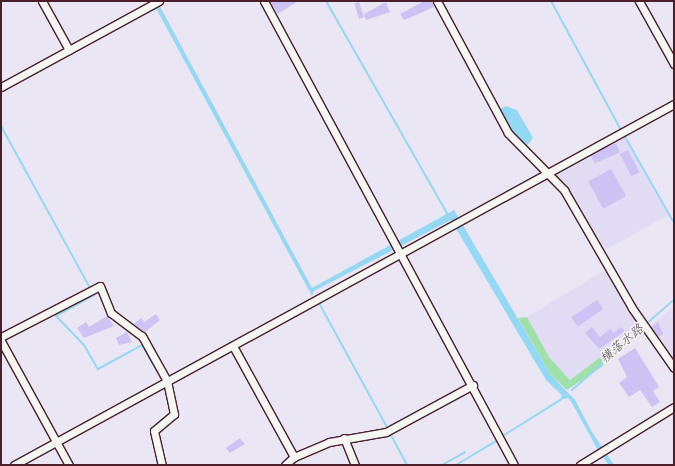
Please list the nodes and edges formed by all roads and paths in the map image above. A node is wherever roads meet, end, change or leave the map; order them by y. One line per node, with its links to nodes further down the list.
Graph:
1 (42, 1): 6 (street)
2 (159, 1): 6 (street)
3 (264, 1): 11 (street)
4 (437, 1): 10 (street)
5 (639, 1): 7 (street)
6 (69, 50): 8 (street)
7 (674, 64)
8 (1, 87)
9 (674, 104): 10 (street)
10 (546, 172): 11 (street); 15 (street)
11 (401, 253): 14 (street); 17 (street)
12 (1, 337): 16 (street)
13 (1, 341): 20 (street)
14 (232, 346): 16 (street); 21 (street)
15 (674, 368)
16 (167, 381): 20 (street); 24 (street)
17 (473, 385): 19 (street); 27 (street)
18 (674, 407): 28 (street)
19 (344, 438): 21 (street); 26 (street)
20 (56, 442): 22 (street); 23 (street)
21 (294, 457): 25 (street)
22 (14, 465)
23 (69, 465)
24 (162, 465)
25 (285, 465)
26 (355, 465)
27 (514, 465)
28 (580, 465)

